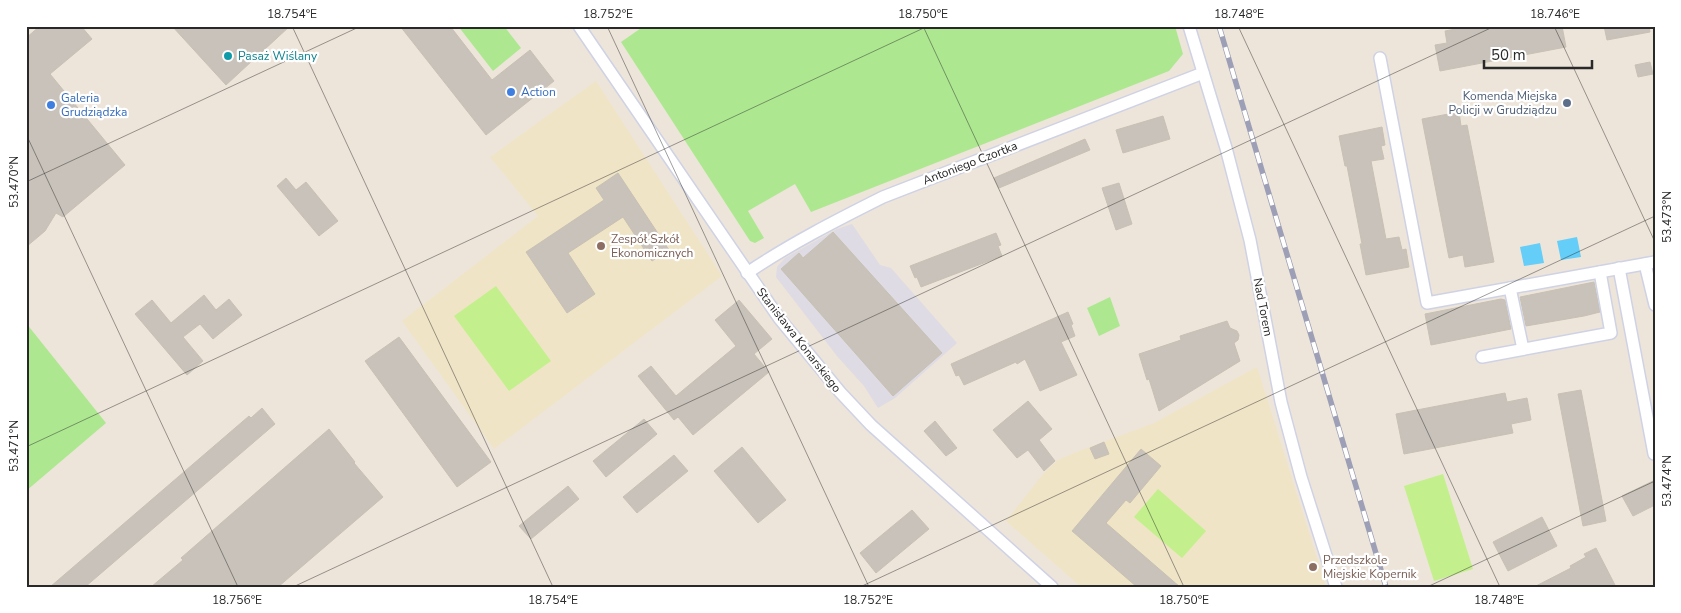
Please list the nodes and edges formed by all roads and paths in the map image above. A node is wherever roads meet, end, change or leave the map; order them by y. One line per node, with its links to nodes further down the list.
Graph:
1 (579, 26): 8 (street, Stanisława Konarskiego)
2 (1189, 26): 4 (street, Nad Torem)
3 (1380, 58): 9 (street)
4 (1203, 73): 8 (street, Antoniego Czortka); 15 (street, Nad Torem)
5 (1650, 263): 6 (street); 10 (street)
6 (1619, 268): 7 (street); 13 (street)
7 (1600, 272): 9 (street); 11 (street)
8 (747, 273): 14 (street, Stanisława Konarskiego)
9 (1510, 288): 11 (street)
10 (1655, 305)
11 (1524, 349): 12 (street)
12 (1482, 357)
13 (1654, 454)
14 (1052, 587)
15 (1336, 587)

